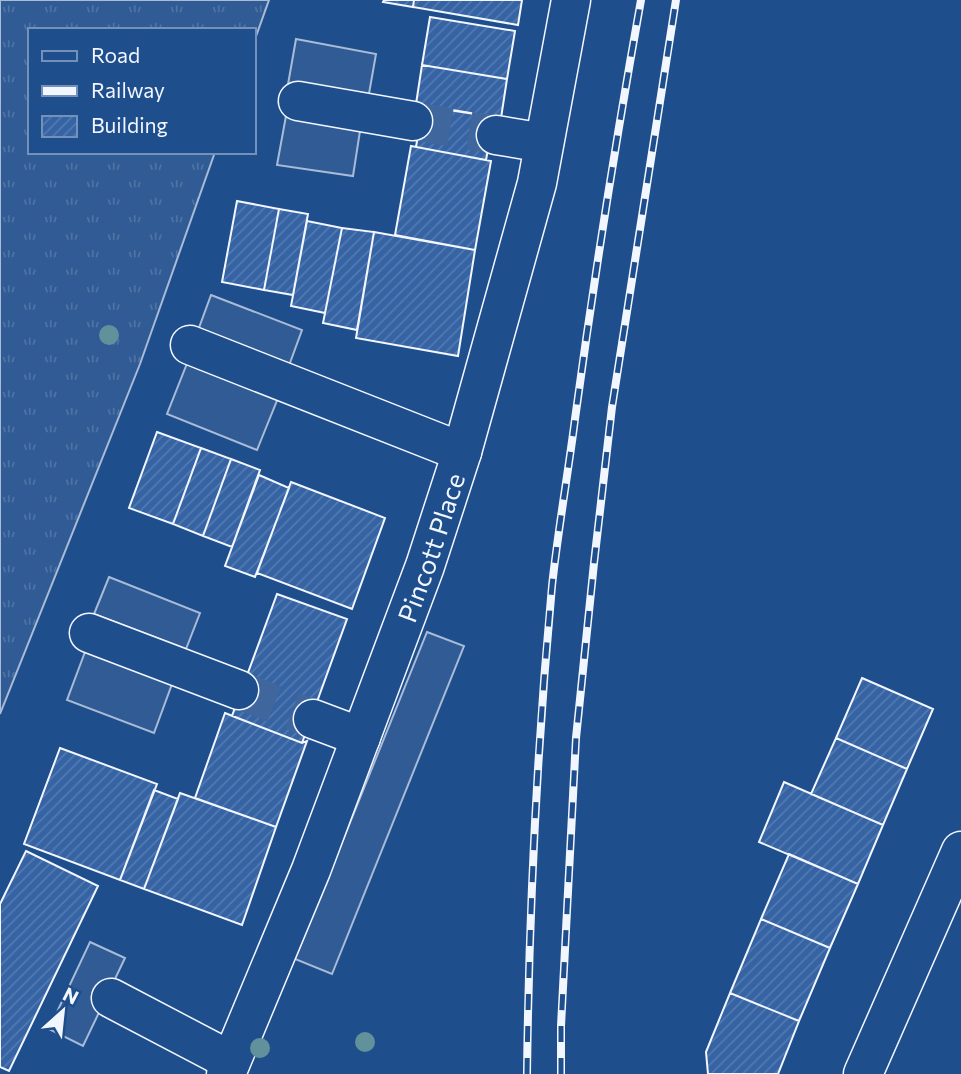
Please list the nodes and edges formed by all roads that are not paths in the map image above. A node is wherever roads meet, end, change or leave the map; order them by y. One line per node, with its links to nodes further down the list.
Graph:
1 (571, 0): 5 (street, Pincott Place)
2 (298, 101): 3 (street)
3 (413, 121)
4 (496, 135): 5 (street)
5 (544, 143): 7 (street, Pincott Place)
6 (190, 345): 7 (street)
7 (462, 452): 11 (street, Pincott Place)
8 (89, 633): 9 (street)
9 (239, 690)
10 (313, 719): 11 (street)
11 (361, 737): 14 (street, Pincott Place)
12 (961, 852): 15 (street)
13 (111, 998): 14 (street)
14 (228, 1071)
15 (863, 1074)

